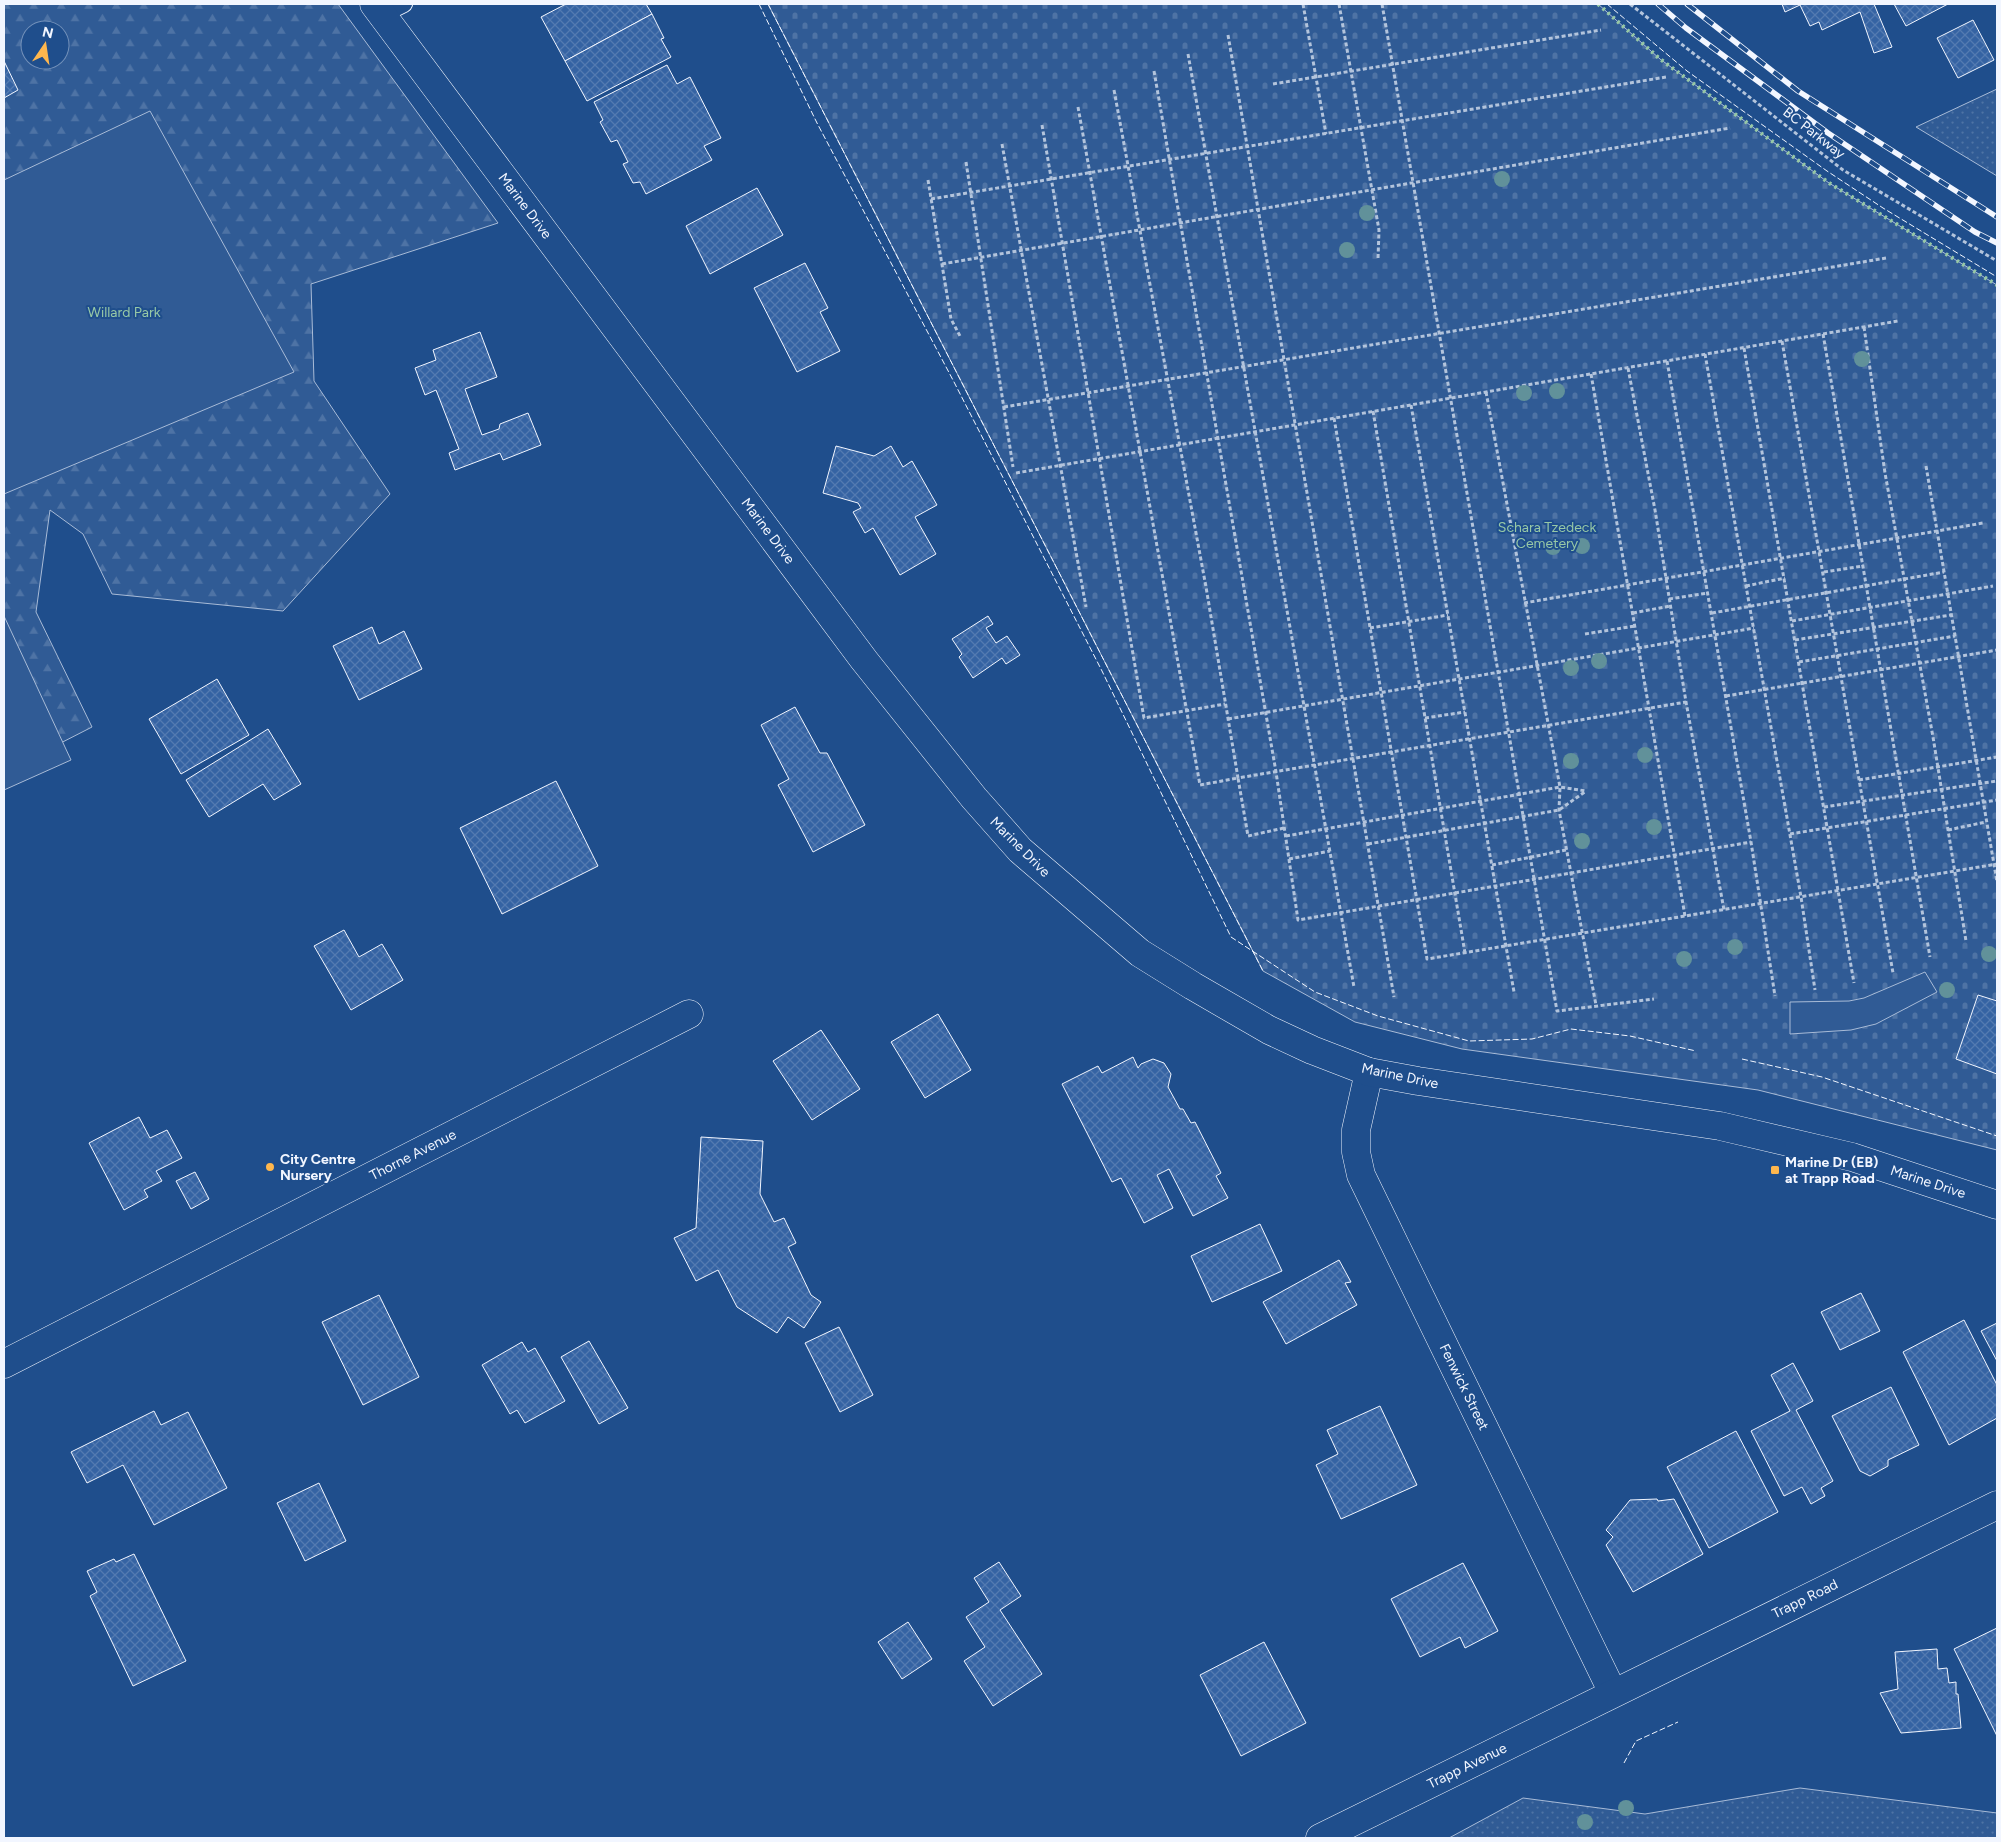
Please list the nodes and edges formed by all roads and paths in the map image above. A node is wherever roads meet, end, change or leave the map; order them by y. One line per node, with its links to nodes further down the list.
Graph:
1 (1303, 4): 13 (path)
2 (1339, 4): 11 (path)
3 (1382, 4): 9 (path)
4 (1630, 4): 46 (path, BC Parkway)
5 (387, 7): 242 (street, Marine Drive)
6 (1601, 30): 9 (path)
7 (1228, 35): 23 (path)
8 (1188, 54): 24 (path)
9 (1392, 64): 11 (path); 17 (path)
10 (1154, 71): 25 (path)
11 (1351, 71): 13 (path); 19 (path)
12 (1666, 77): 17 (path)
13 (1316, 78): 14 (path); 21 (path)
14 (1273, 84)
15 (1114, 90): 27 (path)
16 (1078, 107): 28 (path)
17 (1402, 121): 19 (path); 31 (path)
18 (1042, 125): 29 (path)
19 (1361, 128): 21 (path); 33 (path)
20 (1730, 128): 31 (path)
21 (1326, 134): 23 (path)
22 (1002, 144): 32 (path)
23 (1247, 147): 24 (path); 36 (path)
24 (1206, 154): 25 (path); 37 (path)
25 (1169, 160): 27 (path); 38 (path)
26 (966, 162): 34 (path)
27 (1129, 166): 28 (path); 39 (path)
28 (1090, 173): 29 (path); 40 (path)
29 (1052, 179): 32 (path); 41 (path)
30 (928, 180): 35 (path)
31 (1413, 183): 33 (path); 50 (path)
32 (1010, 186): 34 (path); 42 (path)
33 (1372, 190): 36 (path); 44 (path)
34 (971, 193): 35 (path); 43 (path)
35 (931, 200): 47 (path)
36 (1258, 210): 37 (path); 56 (path)
37 (1217, 217): 38 (path); 58 (path)
38 (1180, 224): 39 (path); 60 (path)
39 (1140, 230): 40 (path); 62 (path)
40 (1102, 237): 41 (path); 63 (path)
41 (1063, 244): 42 (path); 65 (path)
42 (1022, 251): 43 (path); 67 (path)
43 (981, 258): 47 (path); 69 (path)
44 (1378, 258)
45 (1886, 258): 50 (path)
46 (1997, 261)
47 (942, 264): 52 (path)
48 (1898, 321): 49 (path)
49 (1864, 327): 51 (path); 84 (path)
50 (1440, 333): 56 (path); 66 (path)
51 (1824, 334): 53 (path); 85 (path)
52 (960, 336)
53 (1782, 341): 54 (path); 86 (path)
54 (1744, 348): 55 (path); 87 (path)
55 (1705, 354): 57 (path); 88 (path)
56 (1284, 360): 58 (path); 72 (path)
57 (1667, 361): 59 (path); 90 (path)
58 (1244, 367): 60 (path); 73 (path)
59 (1628, 368): 61 (path); 93 (path)
60 (1206, 373): 62 (path); 74 (path)
61 (1591, 374): 64 (path); 96 (path)
62 (1168, 379): 63 (path); 75 (path)
63 (1128, 386): 65 (path); 76 (path)
64 (1486, 392): 66 (path); 106 (path)
65 (1088, 393): 67 (path); 77 (path)
66 (1450, 398): 68 (path); 139 (path)
67 (1048, 400): 69 (path); 78 (path)
68 (1411, 405): 70 (path); 114 (path)
69 (1004, 407): 80 (path)
70 (1373, 411): 71 (path); 118 (path)
71 (1334, 418): 72 (path); 120 (path)
72 (1295, 424): 73 (path); 147 (path)
73 (1255, 431): 74 (path); 150 (path)
74 (1217, 438): 75 (path); 154 (path)
75 (1180, 444): 76 (path); 149 (path)
76 (1140, 451): 77 (path); 152 (path)
77 (1100, 459): 78 (path); 152 (path)
78 (1060, 465): 81 (path); 108 (path)
79 (1926, 466): 83 (path)
80 (1013, 467)
81 (1016, 473)
82 (1983, 523): 83 (path)
83 (1937, 532): 84 (path); 92 (path)
84 (1897, 538): 85 (path); 95 (path)
85 (1859, 545): 86 (path); 89 (path)
86 (1820, 552): 87 (path); 91 (path)
87 (1781, 558): 88 (path); 94 (path)
88 (1742, 565): 90 (path); 97 (path)
89 (1863, 566): 91 (path); 98 (path)
90 (1704, 571): 93 (path); 100 (path)
91 (1824, 572): 101 (path)
92 (1944, 572): 95 (path); 102 (path)
93 (1666, 578): 96 (path); 103 (path)
94 (1785, 578): 97 (path); 104 (path)
95 (1905, 579): 98 (path); 105 (path)
96 (1628, 584): 106 (path); 111 (path)
97 (1746, 586): 109 (path)
98 (1866, 586): 101 (path); 110 (path)
99 (1992, 586): 102 (path)
100 (1708, 593): 103 (path); 112 (path)
101 (1827, 593): 104 (path); 113 (path)
102 (1947, 594): 105 (path); 115 (path)
103 (1669, 599): 107 (path)
104 (1788, 600): 109 (path); 116 (path)
105 (1908, 601): 110 (path); 117 (path)
106 (1524, 603): 137 (path)
107 (1670, 606): 111 (path); 128 (path)
108 (1086, 607)
109 (1750, 607): 112 (path); 121 (path)
110 (1870, 607): 113 (path); 122 (path)
111 (1633, 613): 119 (path)
112 (1712, 613): 125 (path)
113 (1831, 614): 116 (path); 124 (path)
114 (1448, 615): 118 (path); 141 (path)
115 (1951, 615): 117 (path); 126 (path)
116 (1792, 621): 127 (path)
117 (1912, 621): 122 (path); 129 (path)
118 (1409, 622): 120 (path); 143 (path)
119 (1635, 626): 123 (path); 130 (path)
120 (1370, 628): 145 (path)
121 (1754, 628): 125 (path); 144 (path)
122 (1874, 628): 124 (path); 131 (path)
123 (1585, 634)
124 (1834, 634): 127 (path); 133 (path)
125 (1715, 635): 128 (path); 146 (path)
126 (1954, 636): 129 (path); 134 (path)
127 (1795, 640): 135 (path)
128 (1676, 642): 130 (path); 148 (path)
129 (1916, 642): 131 (path); 136 (path)
130 (1638, 648): 137 (path); 151 (path)
131 (1877, 649): 133 (path); 138 (path)
132 (1997, 650): 134 (path)
133 (1838, 656): 135 (path); 140 (path)
134 (1958, 657): 136 (path); 164 (path)
135 (1799, 662): 142 (path)
136 (1920, 663): 138 (path); 166 (path)
137 (1537, 666): 139 (path); 157 (path)
138 (1880, 670): 140 (path); 168 (path)
139 (1498, 672): 141 (path); 158 (path)
140 (1842, 677): 142 (path); 170 (path)
141 (1459, 679): 143 (path); 153 (path)
142 (1803, 684): 144 (path); 181 (path)
143 (1420, 686): 145 (path); 155 (path)
144 (1765, 690): 146 (path); 197 (path)
145 (1381, 692): 147 (path); 161 (path)
146 (1726, 696): 200 (path)
147 (1342, 699): 150 (path); 163 (path)
148 (1686, 702): 151 (path); 202 (path)
149 (1226, 704): 152 (path); 156 (path)
150 (1304, 706): 154 (path); 165 (path)
151 (1649, 709): 157 (path); 205 (path)
152 (1186, 710): 169 (path)
153 (1465, 712): 155 (path); 159 (path)
154 (1265, 713): 156 (path); 167 (path)
155 (1425, 718): 160 (path)
156 (1228, 719): 169 (path)
157 (1548, 726): 158 (path); 173 (path)
158 (1508, 732): 159 (path); 175 (path)
159 (1470, 739): 160 (path); 178 (path)
160 (1430, 746): 161 (path); 182 (path)
161 (1391, 752): 163 (path); 185 (path)
162 (1997, 757): 164 (path)
163 (1353, 758): 165 (path); 188 (path)
164 (1976, 760): 166 (path); 172 (path)
165 (1315, 765): 167 (path); 194 (path)
166 (1938, 767): 168 (path); 174 (path)
167 (1276, 772): 169 (path); 192 (path)
168 (1899, 773): 170 (path); 176 (path)
169 (1238, 778): 192 (path)
170 (1860, 780): 179 (path)
171 (1997, 780): 172 (path)
172 (1980, 783): 174 (path); 180 (path)
173 (1560, 787): 175 (path); 184 (path); 184 (path)
174 (1941, 789): 176 (path); 183 (path)
175 (1519, 795): 178 (path); 187 (path)
176 (1902, 795): 179 (path); 186 (path)
177 (1997, 800): 180 (path)
178 (1481, 801): 182 (path); 191 (path)
179 (1863, 801): 181 (path); 189 (path)
180 (1984, 802): 183 (path); 190 (path)
181 (1824, 807): 193 (path)
182 (1441, 809): 185 (path); 196 (path)
183 (1945, 809): 186 (path); 195 (path)
184 (1559, 810): 187 (path); 203 (path)
185 (1402, 815): 188 (path); 199 (path)
186 (1906, 815): 189 (path); 212 (path)
187 (1523, 816): 191 (path); 206 (path)
188 (1364, 822): 194 (path); 201 (path)
189 (1867, 822): 193 (path); 215 (path)
190 (1987, 822): 195 (path); 209 (path)
191 (1484, 823): 196 (path); 208 (path)
192 (1284, 828): 198 (path)
193 (1828, 828): 197 (path); 217 (path)
194 (1326, 829): 198 (path); 204 (path)
195 (1948, 830): 210 (path)
196 (1444, 831): 199 (path); 218 (path)
197 (1790, 834): 219 (path)
198 (1286, 836): 207 (path)
199 (1406, 838): 201 (path); 220 (path)
200 (1751, 842): 202 (path); 221 (path)
201 (1368, 844): 222 (path)
202 (1713, 848): 205 (path); 223 (path)
203 (1566, 850): 206 (path); 211 (path)
204 (1330, 851): 207 (path); 224 (path)
205 (1674, 854): 211 (path); 225 (path)
206 (1530, 858): 208 (path); 213 (path)
207 (1289, 859): 224 (path)
208 (1492, 865): 216 (path)
209 (1996, 865): 210 (path); 214 (path)
210 (1955, 871): 212 (path); 228 (path)
211 (1570, 872): 213 (path); 226 (path)
212 (1916, 878): 215 (path); 231 (path)
213 (1534, 879): 216 (path); 227 (path)
214 (1997, 882)
215 (1878, 884): 217 (path); 232 (path)
216 (1496, 885): 218 (path); 229 (path)
217 (1839, 890): 219 (path); 233 (path)
218 (1455, 892): 220 (path); 230 (path)
219 (1801, 897): 221 (path); 235 (path)
220 (1417, 900): 222 (path); 230 (path)
221 (1760, 904): 223 (path); 237 (path)
222 (1378, 906): 224 (path); 238 (path)
223 (1724, 910): 225 (path)
224 (1341, 913): 234 (path)
225 (1685, 916): 226 (path)
226 (1582, 934): 227 (path); 240 (path)
227 (1545, 940): 229 (path); 240 (path)
228 (1966, 941)
229 (1506, 946): 230 (path); 236 (path)
230 (1466, 953)
231 (1930, 957)
232 (1893, 972)
233 (1854, 983)
234 (1354, 987)
235 (1815, 990)
236 (1514, 992)
237 (1775, 996)
238 (1394, 997)
239 (1654, 999): 240 (path)
240 (1596, 1005)
241 (689, 1014): 244 (street, Thorne Avenue)
242 (1369, 1072): 243 (street, Marine Drive); 246 (street, Fenwick Street)
243 (1997, 1205)
244 (4, 1364)
245 (1997, 1505): 246 (street, Trapp Road)
246 (1613, 1693): 247 (street, Trapp Avenue)
247 (1320, 1838)

